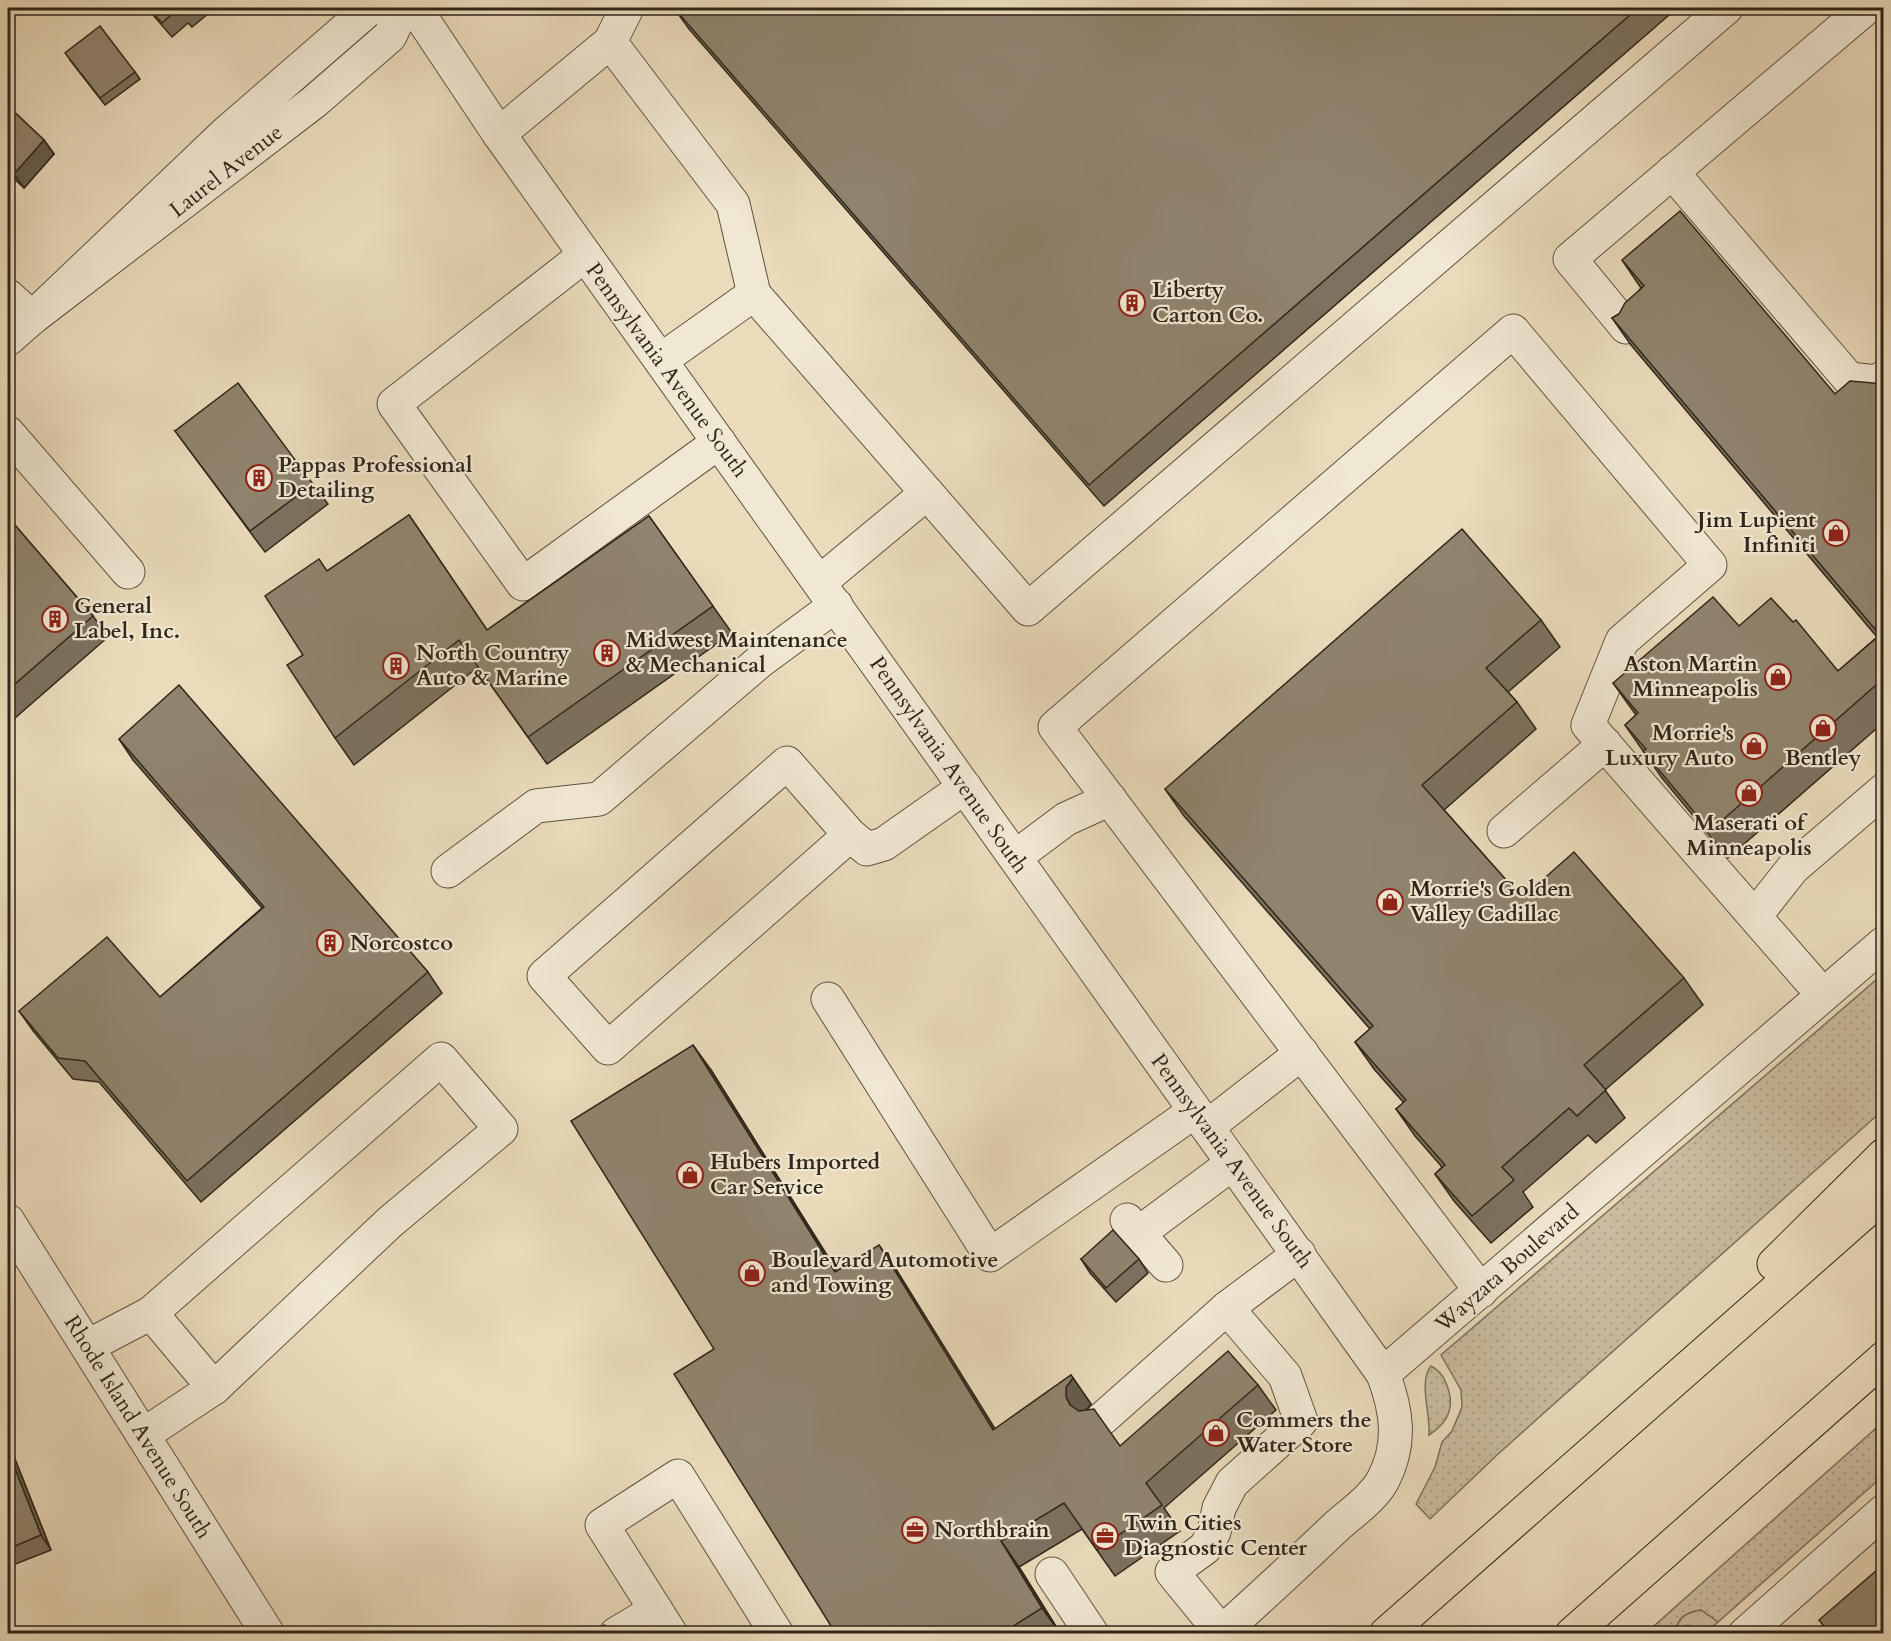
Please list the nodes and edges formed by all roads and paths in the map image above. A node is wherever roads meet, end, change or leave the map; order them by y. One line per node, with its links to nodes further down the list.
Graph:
1 (370, 8): 14 (street, Laurel Avenue)
2 (403, 8): 14 (street, Laurel Avenue)
3 (415, 8): 8 (street, Pennsylvania Avenue South)
4 (627, 8): 7 (street)
5 (1726, 8): 19 (street)
6 (1866, 8): 9 (street)
7 (610, 42): 8 (street); 11 (street)
8 (499, 134): 10 (street, Pennsylvania Avenue South)
9 (1672, 172): 13 (street); 16 (street)
10 (585, 255): 15 (street, Pennsylvania Avenue South); 18 (street)
11 (754, 294): 15 (street); 19 (street)
12 (8, 296): 14 (street)
13 (1626, 327)
14 (20, 329)
15 (661, 360): 18 (street, Pennsylvania Avenue South)
16 (1884, 377)
17 (8, 433): 20 (street)
18 (719, 442): 21 (street, Pennsylvania Avenue South)
19 (927, 493): 21 (street)
20 (128, 572)
21 (828, 594): 23 (street, Pennsylvania Avenue South); 29 (street)
22 (1605, 744): 25 (street); 26 (street); 30 (street)
23 (965, 787): 27 (street); 28 (street, Pennsylvania Avenue South)
24 (1884, 790): 30 (street)
25 (1110, 799): 28 (street); 34 (street)
26 (1504, 831)
27 (850, 835): 27 (street)
28 (1015, 857): 35 (street, Pennsylvania Avenue South)
29 (448, 871)
30 (1755, 916): 32 (street)
31 (1884, 943): 32 (street, Wayzata Boulevard)
32 (1823, 995): 42 (street, Wayzata Boulevard)
33 (828, 999): 35 (street)
34 (1302, 1053): 35 (street); 42 (street)
35 (1201, 1119): 37 (street, Pennsylvania Avenue South)
36 (1884, 1155): 53 (highway)
37 (1233, 1163): 40 (street, Pennsylvania Avenue South); 41 (street)
38 (1884, 1194): 53 (highway)
39 (8, 1221): 45 (street, Rhode Island Avenue South)
40 (1299, 1254): 43 (street); 47 (street, Pennsylvania Avenue South)
41 (1166, 1265)
42 (1480, 1291): 47 (street, Wayzata Boulevard)
43 (1227, 1308): 50 (street); 57 (street)
44 (151, 1313): 45 (street); 49 (street); 49 (street)
45 (88, 1346): 51 (street, Rhode Island Avenue South)
46 (1884, 1359): 52 (highway)
47 (1383, 1374): 57 (street)
48 (1884, 1382): 52 (highway)
49 (214, 1388): 51 (street)
50 (1102, 1419)
51 (143, 1435): 58 (street, Rhode Island Avenue South)
52 (1737, 1491): 63 (highway)
53 (1534, 1503): 62 (highway)
54 (1881, 1518): 64 (street)
55 (1052, 1574): 61 (street)
56 (663, 1622): 59 (street); 60 (street)
57 (1221, 1633)
58 (268, 1634)
59 (616, 1634)
60 (777, 1634)
61 (1092, 1634)
62 (1386, 1634)
63 (1572, 1634)
64 (1745, 1634)

